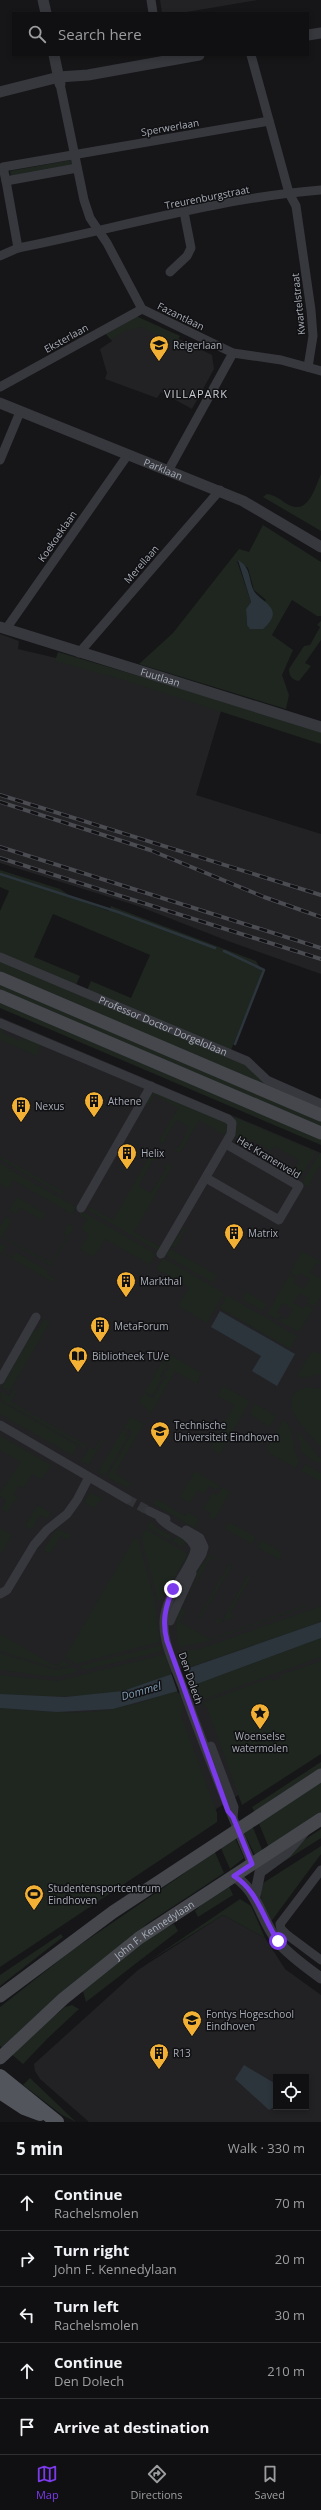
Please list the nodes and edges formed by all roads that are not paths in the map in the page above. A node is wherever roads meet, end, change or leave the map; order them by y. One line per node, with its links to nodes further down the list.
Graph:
1 (43, 0): 3 (street)
2 (151, 0): 4 (street)
3 (46, 12)
4 (153, 12)
5 (321, 33): 6 (street)
6 (309, 35)
7 (54, 56): 11 (street)
8 (187, 56): 10 (street)
9 (251, 56): 13 (street, Kwartelstraat)
10 (162, 58): 11 (street)
11 (59, 81): 12 (street); 14 (street, Fazantlaan)
12 (0, 92)
13 (269, 121): 14 (street, Sperwerlaan); 18 (street, Kwartelstraat)
14 (75, 155): 15 (street, Fazantlaan); 16 (street, Sperwerlaan)
15 (78, 168): 16 (street); 20 (street, Fazantlaan)
16 (6, 181): 21 (street)
17 (321, 190): 18 (street, Treurenburgstraat)
18 (289, 193): 19 (street, Treurenburgstraat); 26 (street, Kwartelstraat)
19 (184, 212): 20 (street, Treurenburgstraat); 23 (street)
20 (98, 230): 21 (street, Treurenburgstraat); 24 (street, Fazantlaan)
21 (18, 248): 22 (street, Treurenburgstraat)
22 (0, 256)
23 (170, 272)
24 (142, 309): 25 (street, Fazantlaan); 28 (street, Eksterlaan)
25 (233, 352): 26 (street, Fazantlaan); 33 (street)
26 (308, 367): 27 (street, Fazantlaan)
27 (321, 371)
28 (0, 387)
29 (0, 403): 30 (street, Parklaan)
30 (20, 412): 31 (street, Parklaan); 32 (street)
31 (127, 456): 33 (street, Parklaan); 36 (street, Koekoeklaan)
32 (0, 460)
33 (168, 471): 34 (street, Parklaan)
34 (220, 490): 35 (street, Parklaan); 37 (street, Merellaan)
35 (321, 547)
36 (3, 628): 37 (street, Fuutlaan)
37 (78, 653): 38 (street, Fuutlaan)
38 (321, 727)
39 (0, 956): 44 (street, Professor Doctor Dorgelolaan)
40 (0, 978): 45 (main road, Professor Doctor Dorgelolaan)
41 (0, 996): 46 (main road)
42 (0, 1023): 43 (street, Het Kranenveld)
43 (151, 1086): 47 (street, Het Kranenveld); 49 (street)
44 (321, 1104)
45 (321, 1115)
46 (321, 1133)
47 (226, 1144): 48 (street, Het Kranenveld); 48 (street, Het Kranenveld)
48 (206, 1178): 50 (street, Het Kranenveld)
49 (81, 1208)
50 (161, 1254)
51 (36, 1317): 52 (street)
52 (0, 1380)
53 (0, 1426): 54 (street)
54 (89, 1477): 55 (street); 58 (street)
55 (127, 1499)
56 (149, 1511): 57 (street)
57 (199, 1545): 59 (street, Den Dolech); 59 (street, Den Dolech)
58 (0, 1594)
59 (177, 1666): 62 (street, Den Dolech)
60 (321, 1775): 62 (main road)
61 (321, 1819): 63 (main road, John F. Kennedylaan)
62 (235, 1823): 64 (street, Den Dolech); 70 (main road)
63 (306, 1830): 64 (main road, John F. Kennedylaan); 67 (street)
64 (252, 1864): 66 (main road, John F. Kennedylaan)
65 (321, 1870): 68 (street)
66 (234, 1876): 67 (street); 71 (main road, John F. Kennedylaan)
67 (255, 1896): 69 (street)
68 (321, 1960)
69 (321, 1978)
70 (0, 1996)
71 (0, 2058)
72 (0, 2076): 74 (main road)
73 (0, 2092): 74 (main road)
74 (55, 2120)

